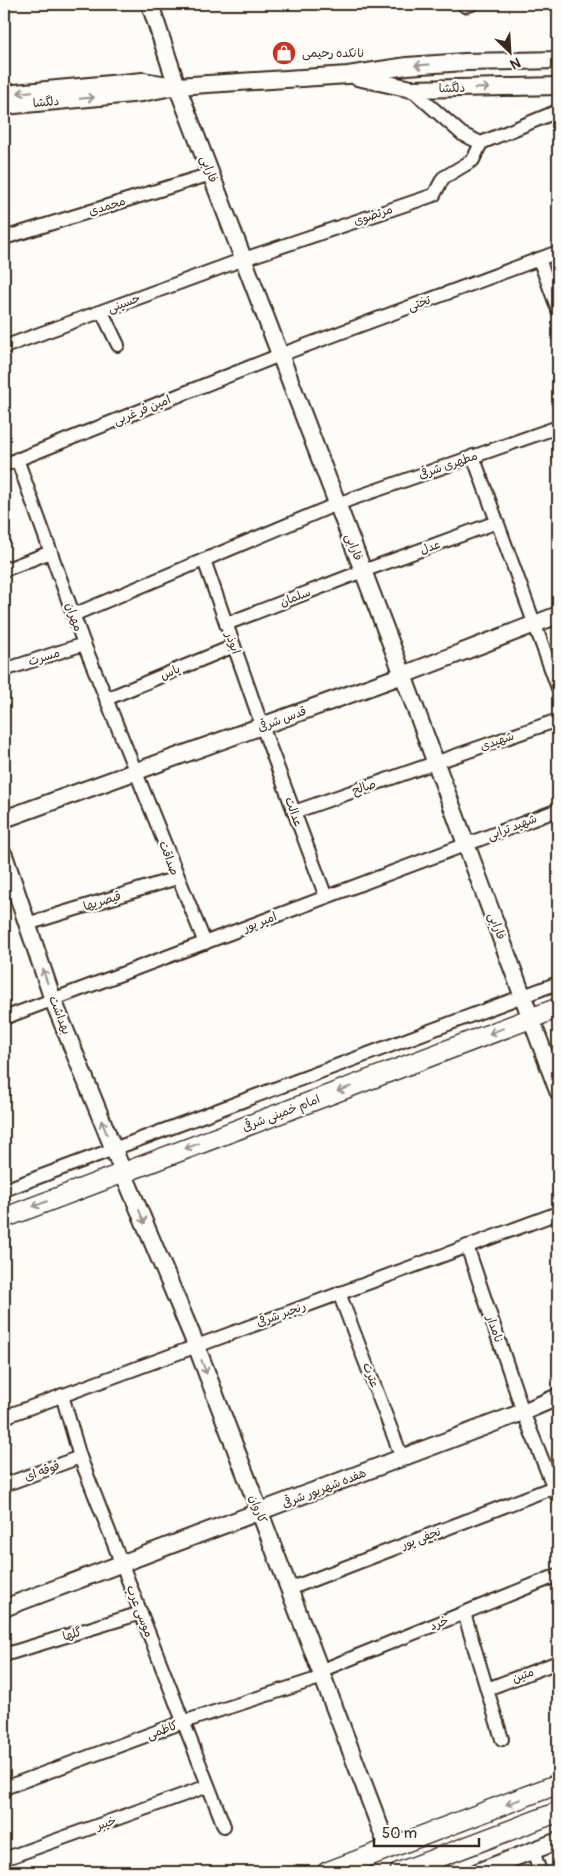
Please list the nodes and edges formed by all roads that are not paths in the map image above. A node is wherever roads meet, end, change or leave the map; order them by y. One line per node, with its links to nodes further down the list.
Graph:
1 (150, 4): 4 (street, فارابی)
2 (558, 60): 3 (street, دلگشا, one-way to 3)
3 (348, 75): 4 (street, دلگشا); 6 (street, دلگشا)
4 (177, 86): 7 (street, دلگشا, one-way to 7); 8 (street, دلگشا, one-way to 4); 11 (street, فارابی)
5 (558, 86): 6 (street, دلگشا, one-way to 5)
6 (411, 89): 10 (street)
7 (4, 94)
8 (4, 106)
9 (558, 111): 10 (street)
10 (481, 143): 14 (street, مرتضوی)
11 (211, 174): 12 (street, محمدی); 14 (street, فارابی)
12 (4, 238)
13 (558, 252): 15 (street, تختی)
14 (244, 259): 17 (street, حسینی); 20 (street, فارابی)
15 (539, 259): 16 (street); 20 (street, تختی)
16 (558, 310)
17 (102, 312): 18 (street); 19 (street, حسینی)
18 (118, 345)
19 (4, 347)
20 (280, 355): 23 (street, امین فر غربی); 25 (street, فارابی)
21 (558, 427): 22 (street, مطهری شرقی)
22 (473, 456): 25 (street, مطهری شرقی); 26 (street)
23 (17, 459): 24 (street, امین فر غربی); 27 (street, مهران)
24 (4, 465)
25 (337, 504): 28 (street); 30 (street, فارابی)
26 (497, 522): 30 (street, عدل); 34 (street)
27 (51, 552): 29 (street); 31 (street, مهران)
28 (204, 560): 31 (street); 33 (street, ابوذر)
29 (4, 570)
30 (363, 571): 33 (street, سلمان); 38 (street, فارابی)
31 (73, 615): 35 (street, مهران)
32 (558, 615): 34 (street, قدس شرقی)
33 (226, 624): 36 (street, ابوذر)
34 (535, 624): 38 (street, قدس شرقی); 39 (street)
35 (84, 644): 37 (street, مسرت); 40 (street, مهران)
36 (234, 646): 40 (street, یاس); 42 (street, ابوذر)
37 (4, 670)
38 (403, 676): 42 (street, قدس شرقی); 43 (street, فارابی)
39 (558, 688)
40 (106, 699): 44 (street, مهران)
41 (558, 720): 43 (street, شهیدی)
42 (262, 726): 44 (street, قدس شرقی); 46 (street, عدالت)
43 (435, 762): 46 (street, صالح); 48 (street, فارابی)
44 (135, 772): 47 (street, قدس شرقی); 50 (street, صداقت)
45 (558, 810): 48 (street, شهید ترابی)
46 (294, 812): 51 (street, عدالت)
47 (4, 819)
48 (466, 845): 51 (street, امیر پور); 55 (street, فارابی)
49 (4, 855): 52 (street, بهداشت)
50 (177, 878): 52 (street, قیصریها); 53 (street, صداقت)
51 (326, 898): 53 (street, امیر پور)
52 (28, 924): 56 (street, بهداشت, one-way to 52)
53 (205, 943): 56 (street, امیر پور)
54 (558, 983): 55 (street)
55 (523, 997): 59 (street, فارابی); 61 (street)
56 (53, 1000): 58 (street, امیر پور); 61 (street, بهداشت, one-way to 56)
57 (558, 1008): 59 (main road, امام خمینی شرقی)
58 (4, 1018)
59 (531, 1018): 60 (street, فارابی); 62 (main road, امام خمینی شرقی, one-way to 62)
60 (558, 1091)
61 (113, 1149): 62 (street, بهداشت); 63 (street)
62 (123, 1172): 65 (main road, امام خمینی شرقی, one-way to 65); 68 (street, کاروان, one-way to 68)
63 (4, 1190)
64 (558, 1213): 66 (street, رنجبر شرقی)
65 (4, 1218)
66 (467, 1246): 67 (street, رنجبر شرقی); 71 (street, نامدار)
67 (340, 1293): 68 (street, رنجبر شرقی); 74 (street, عترت)
68 (196, 1345): 69 (street, رنجبر شرقی); 77 (street, کاروان, one-way to 77)
69 (62, 1395): 72 (street, رنجبر شرقی); 73 (street, موسی عرب)
70 (558, 1397): 71 (street, هفده شهریور شرقی)
71 (523, 1412): 74 (street, هفده شهریور شرقی); 76 (street, نامدار)
72 (4, 1416)
73 (80, 1457): 75 (street, قوقه ای); 78 (street, موسی عرب)
74 (402, 1458): 77 (street, هفده شهریور شرقی)
75 (4, 1486)
76 (556, 1492): 80 (street, نجفی پور)
77 (259, 1512): 78 (street, هفده شهریور شرقی); 80 (street, کاروان)
78 (122, 1564): 81 (street, هفده شهریور شرقی); 82 (street, موسی عرب)
79 (558, 1575): 83 (street, خرد)
80 (289, 1589): 86 (street, کاروان)
81 (4, 1608)
82 (141, 1612): 84 (street, گلها); 88 (street, موسی عرب)
83 (464, 1613): 86 (street, خرد); 87 (street)
84 (4, 1655)
85 (558, 1662): 87 (street, متین)
86 (321, 1674): 88 (street, کاظمی); 96 (street, کاروان)
87 (487, 1689): 89 (street)
88 (183, 1722): 91 (street, موسی عرب); 92 (street, کاظمی)
89 (502, 1739)
90 (558, 1784): 96 (main road, one-way to 96)
91 (208, 1786): 94 (street, موسی عرب); 98 (street, خیبر)
92 (4, 1788)
93 (558, 1812): 100 (main road)
94 (224, 1826)
95 (558, 1841): 97 (street)
96 (388, 1848): 99 (main road)
97 (534, 1850): 101 (street); 102 (street)
98 (4, 1859)
99 (327, 1872)
100 (400, 1872)
101 (477, 1872)
102 (540, 1872)

